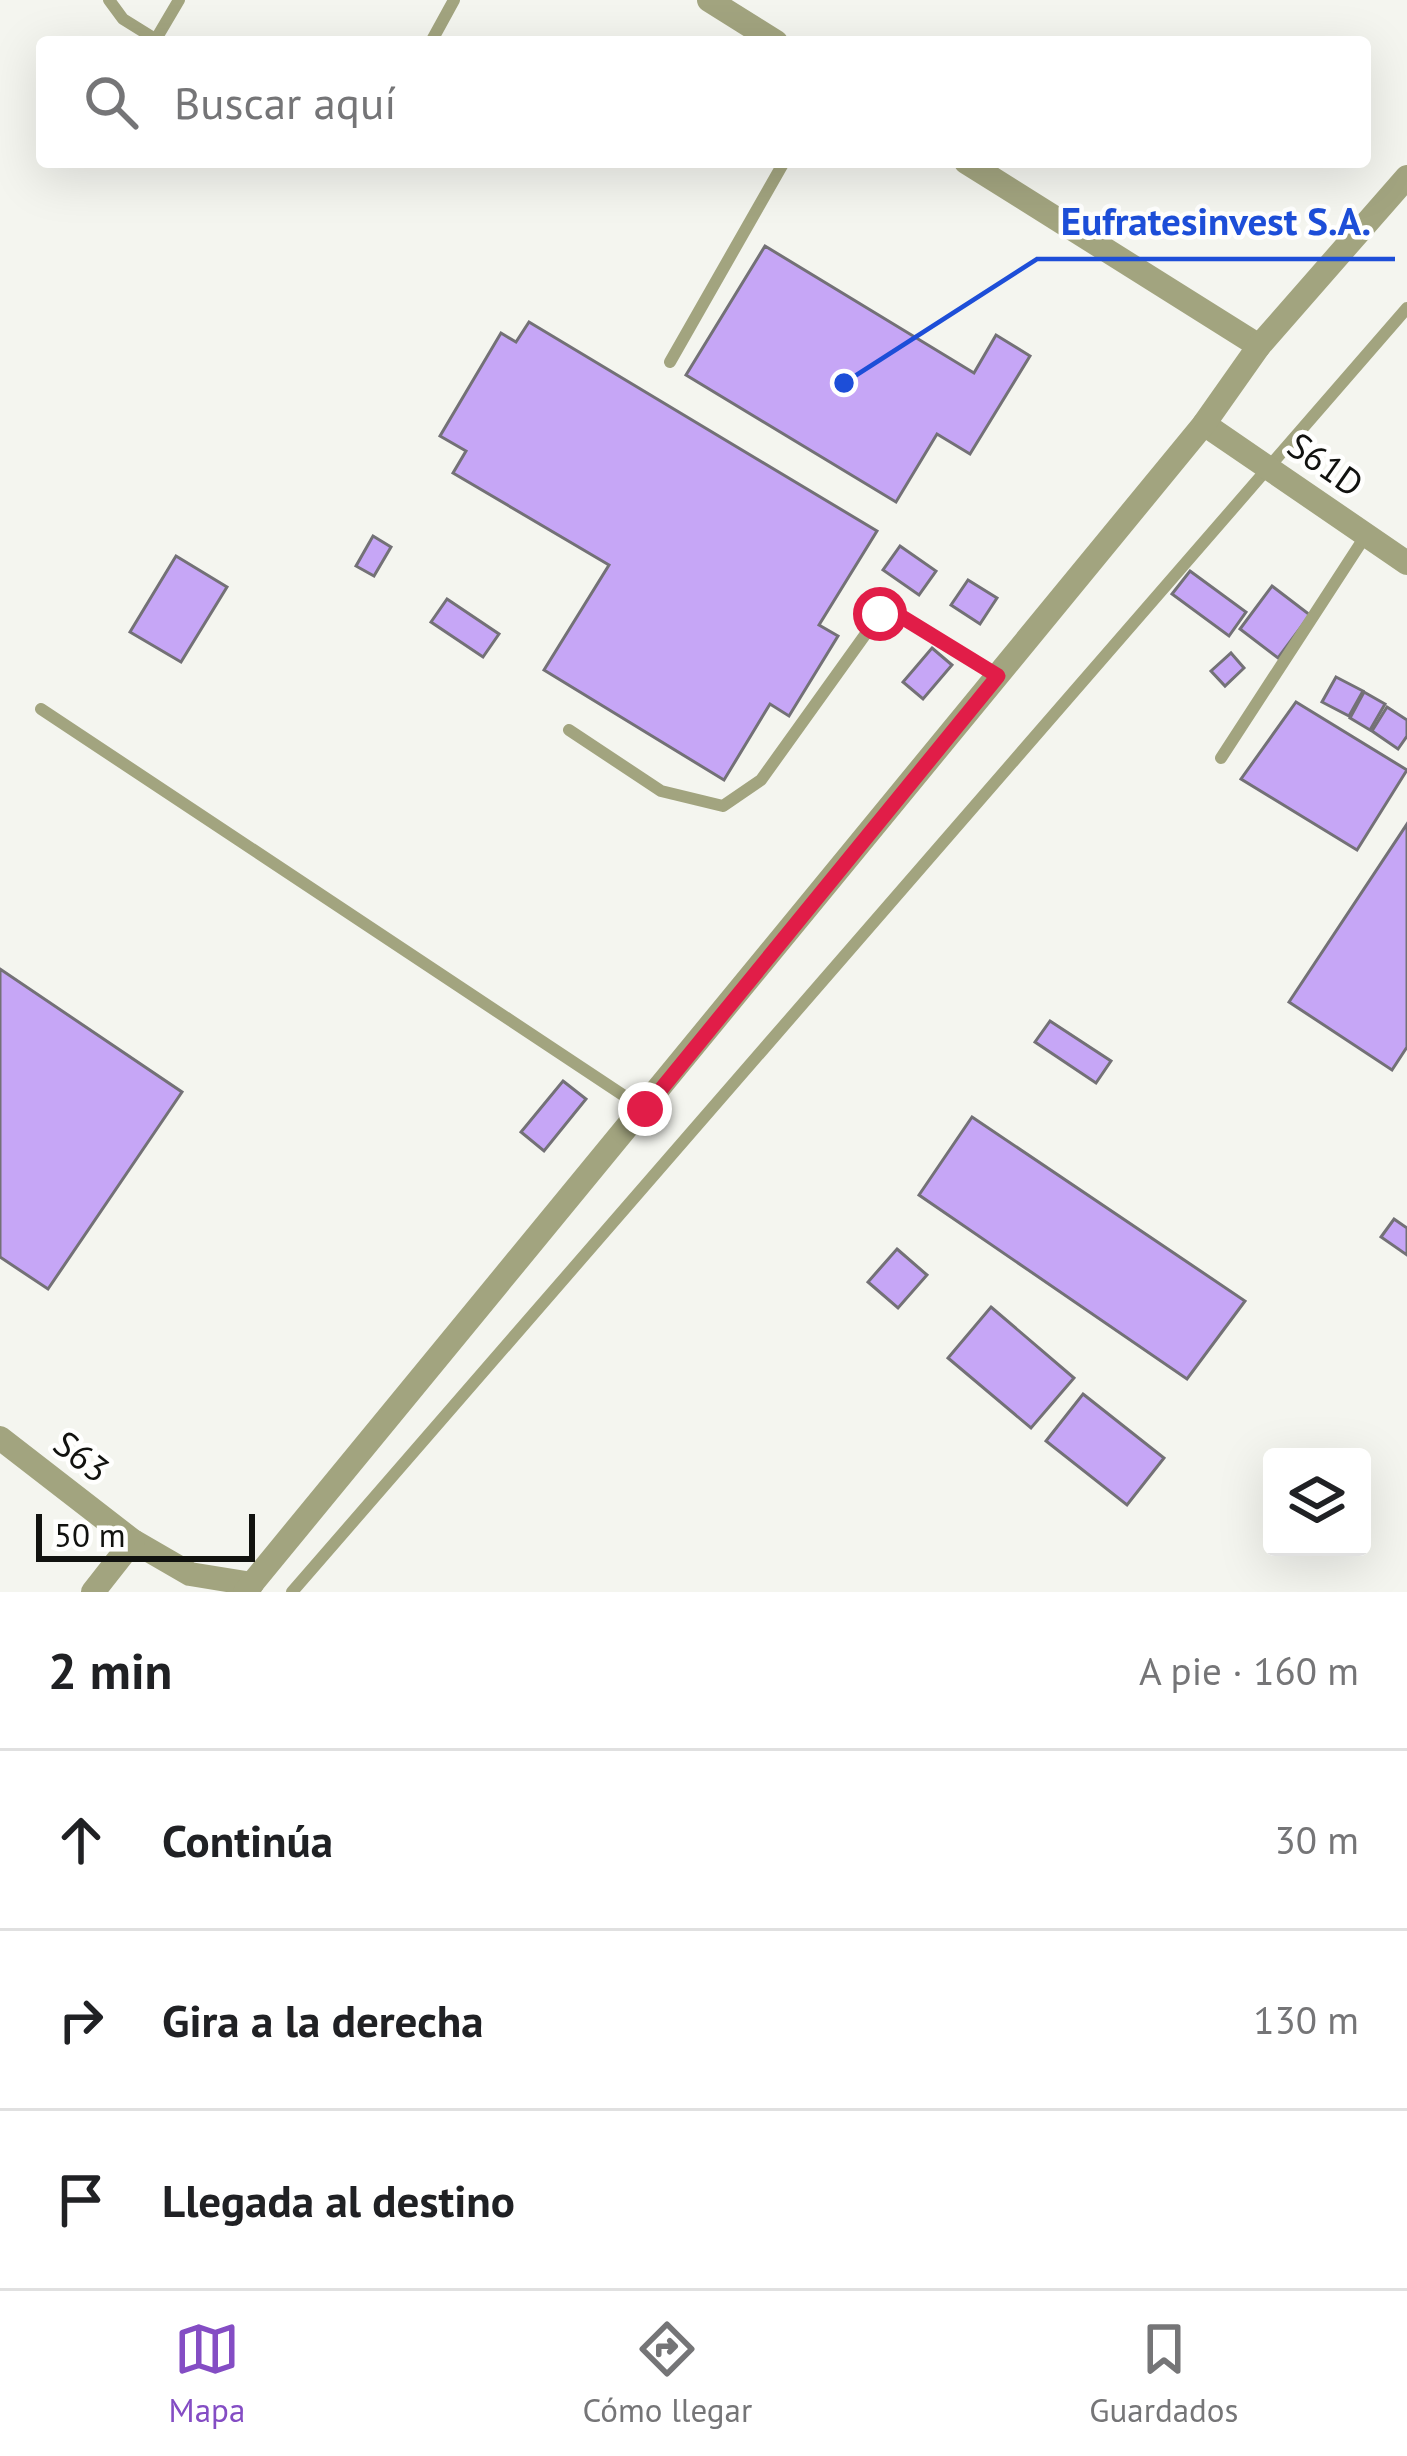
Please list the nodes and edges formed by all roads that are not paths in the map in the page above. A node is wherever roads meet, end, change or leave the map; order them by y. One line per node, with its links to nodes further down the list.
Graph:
1 (109, 0): 5 (lane)
2 (179, 0): 6 (lane)
3 (454, 0): 7 (lane)
4 (709, 0): 8 (street)
5 (151, 36)
6 (160, 36)
7 (434, 36)
8 (766, 36)
9 (781, 168): 14 (lane)
10 (977, 168): 13 (street)
11 (1407, 177): 13 (street)
12 (1407, 308): 16 (lane)
13 (1259, 346): 15 (street)
14 (670, 362)
15 (1204, 424): 16 (street, S61D); 19 (street)
16 (1268, 467): 17 (street, S61D); 29 (lane)
17 (1366, 535): 18 (street, S61D); 22 (lane)
18 (1407, 563)
19 (998, 676): 21 (lane); 23 (street)
20 (40, 709): 23 (lane)
21 (569, 730)
22 (1221, 758)
23 (645, 1109): 27 (street)
24 (0, 1438): 25 (street, S63)
25 (133, 1541): 26 (street, S63); 28 (street)
26 (183, 1583): 27 (street, S63)
27 (248, 1588)
28 (93, 1592)
29 (292, 1592)

